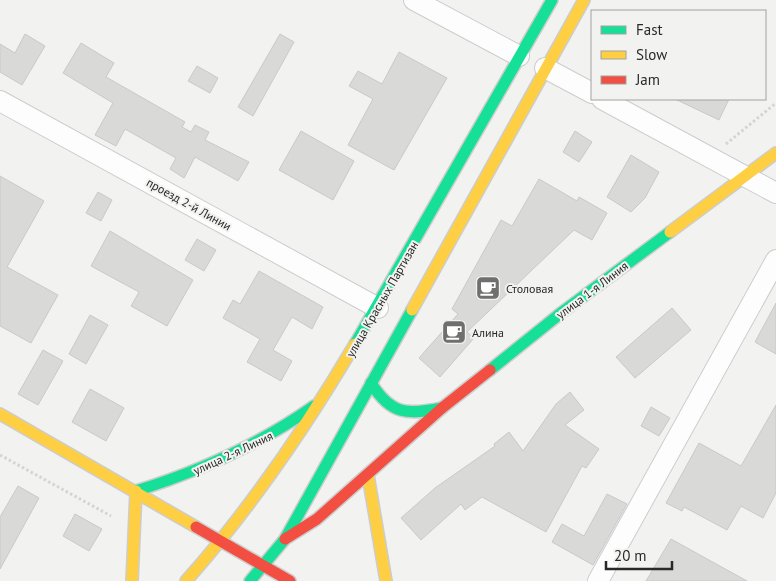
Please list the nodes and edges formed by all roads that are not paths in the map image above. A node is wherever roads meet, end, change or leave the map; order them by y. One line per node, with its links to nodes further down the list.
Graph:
1 (414, 0): 4 (street)
2 (552, 0): 4 (main road, улица Красных Партизан)
3 (584, 0): 5 (main road)
4 (518, 56): 13 (main road, улица Красных Партизан)
5 (545, 68): 6 (street); 14 (main road)
6 (591, 92)
7 (604, 100): 10 (street)
8 (0, 101): 13 (street, проезд 2-й Линии)
9 (776, 152): 10 (main road, улица 1-я Линия)
10 (744, 176): 11 (street); 16 (main road, улица 1-я Линия)
11 (776, 193)
12 (776, 260): 28 (street)
13 (378, 308): 15 (main road, улица Красных Партизан)
14 (371, 383): 16 (main road, улица 1-я Линия); 20 (main road)
15 (321, 401): 19 (main road, улица 2-я Линия); 21 (main road, улица Красных Партизан)
16 (442, 408): 18 (main road, улица 1-я Линия)
17 (0, 414): 19 (main road)
18 (368, 476): 20 (main road, улица 1-я Линия); 27 (main road)
19 (136, 491): 21 (main road); 23 (main road)
20 (285, 539): 22 (main road)
21 (221, 541): 22 (main road); 24 (main road, улица Красных Партизан)
22 (264, 566): 25 (main road); 26 (main road)
23 (132, 581)
24 (186, 581)
25 (250, 581)
26 (290, 581)
27 (386, 581)
28 (598, 581)

